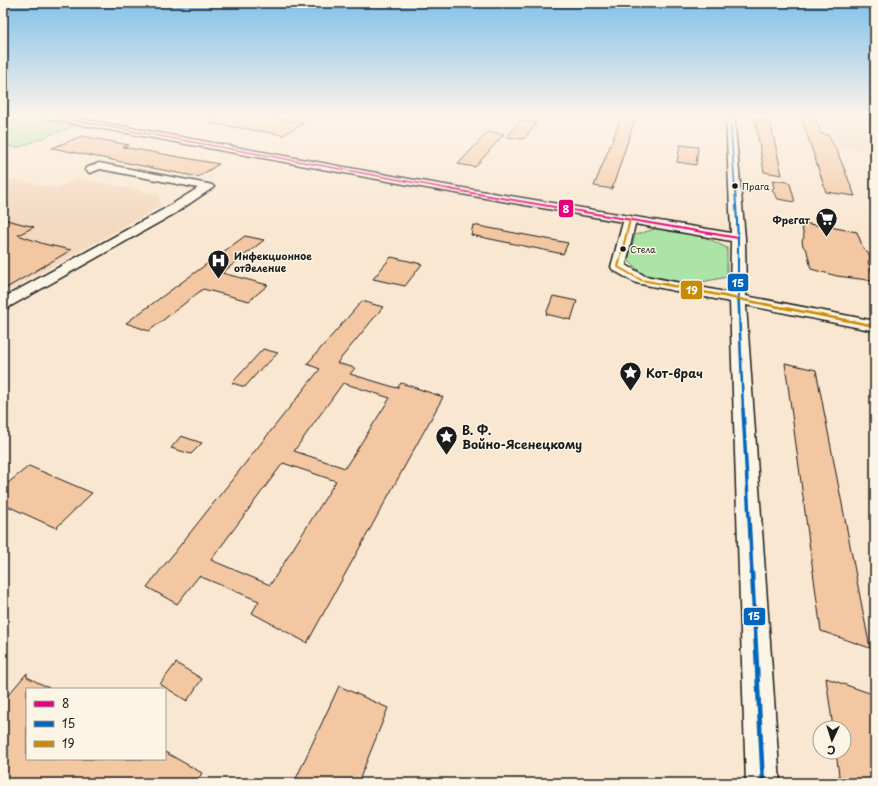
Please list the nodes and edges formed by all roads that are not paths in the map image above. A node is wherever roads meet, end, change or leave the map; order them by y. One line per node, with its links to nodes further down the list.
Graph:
1 (253, 153): 4 (street)
2 (732, 153): 5 (street)
3 (90, 170): 7 (street)
4 (630, 220): 5 (street); 6 (street)
5 (738, 238): 6 (street)
6 (738, 299): 8 (street); 9 (street)
7 (3, 304)
8 (875, 326)
9 (763, 783)

